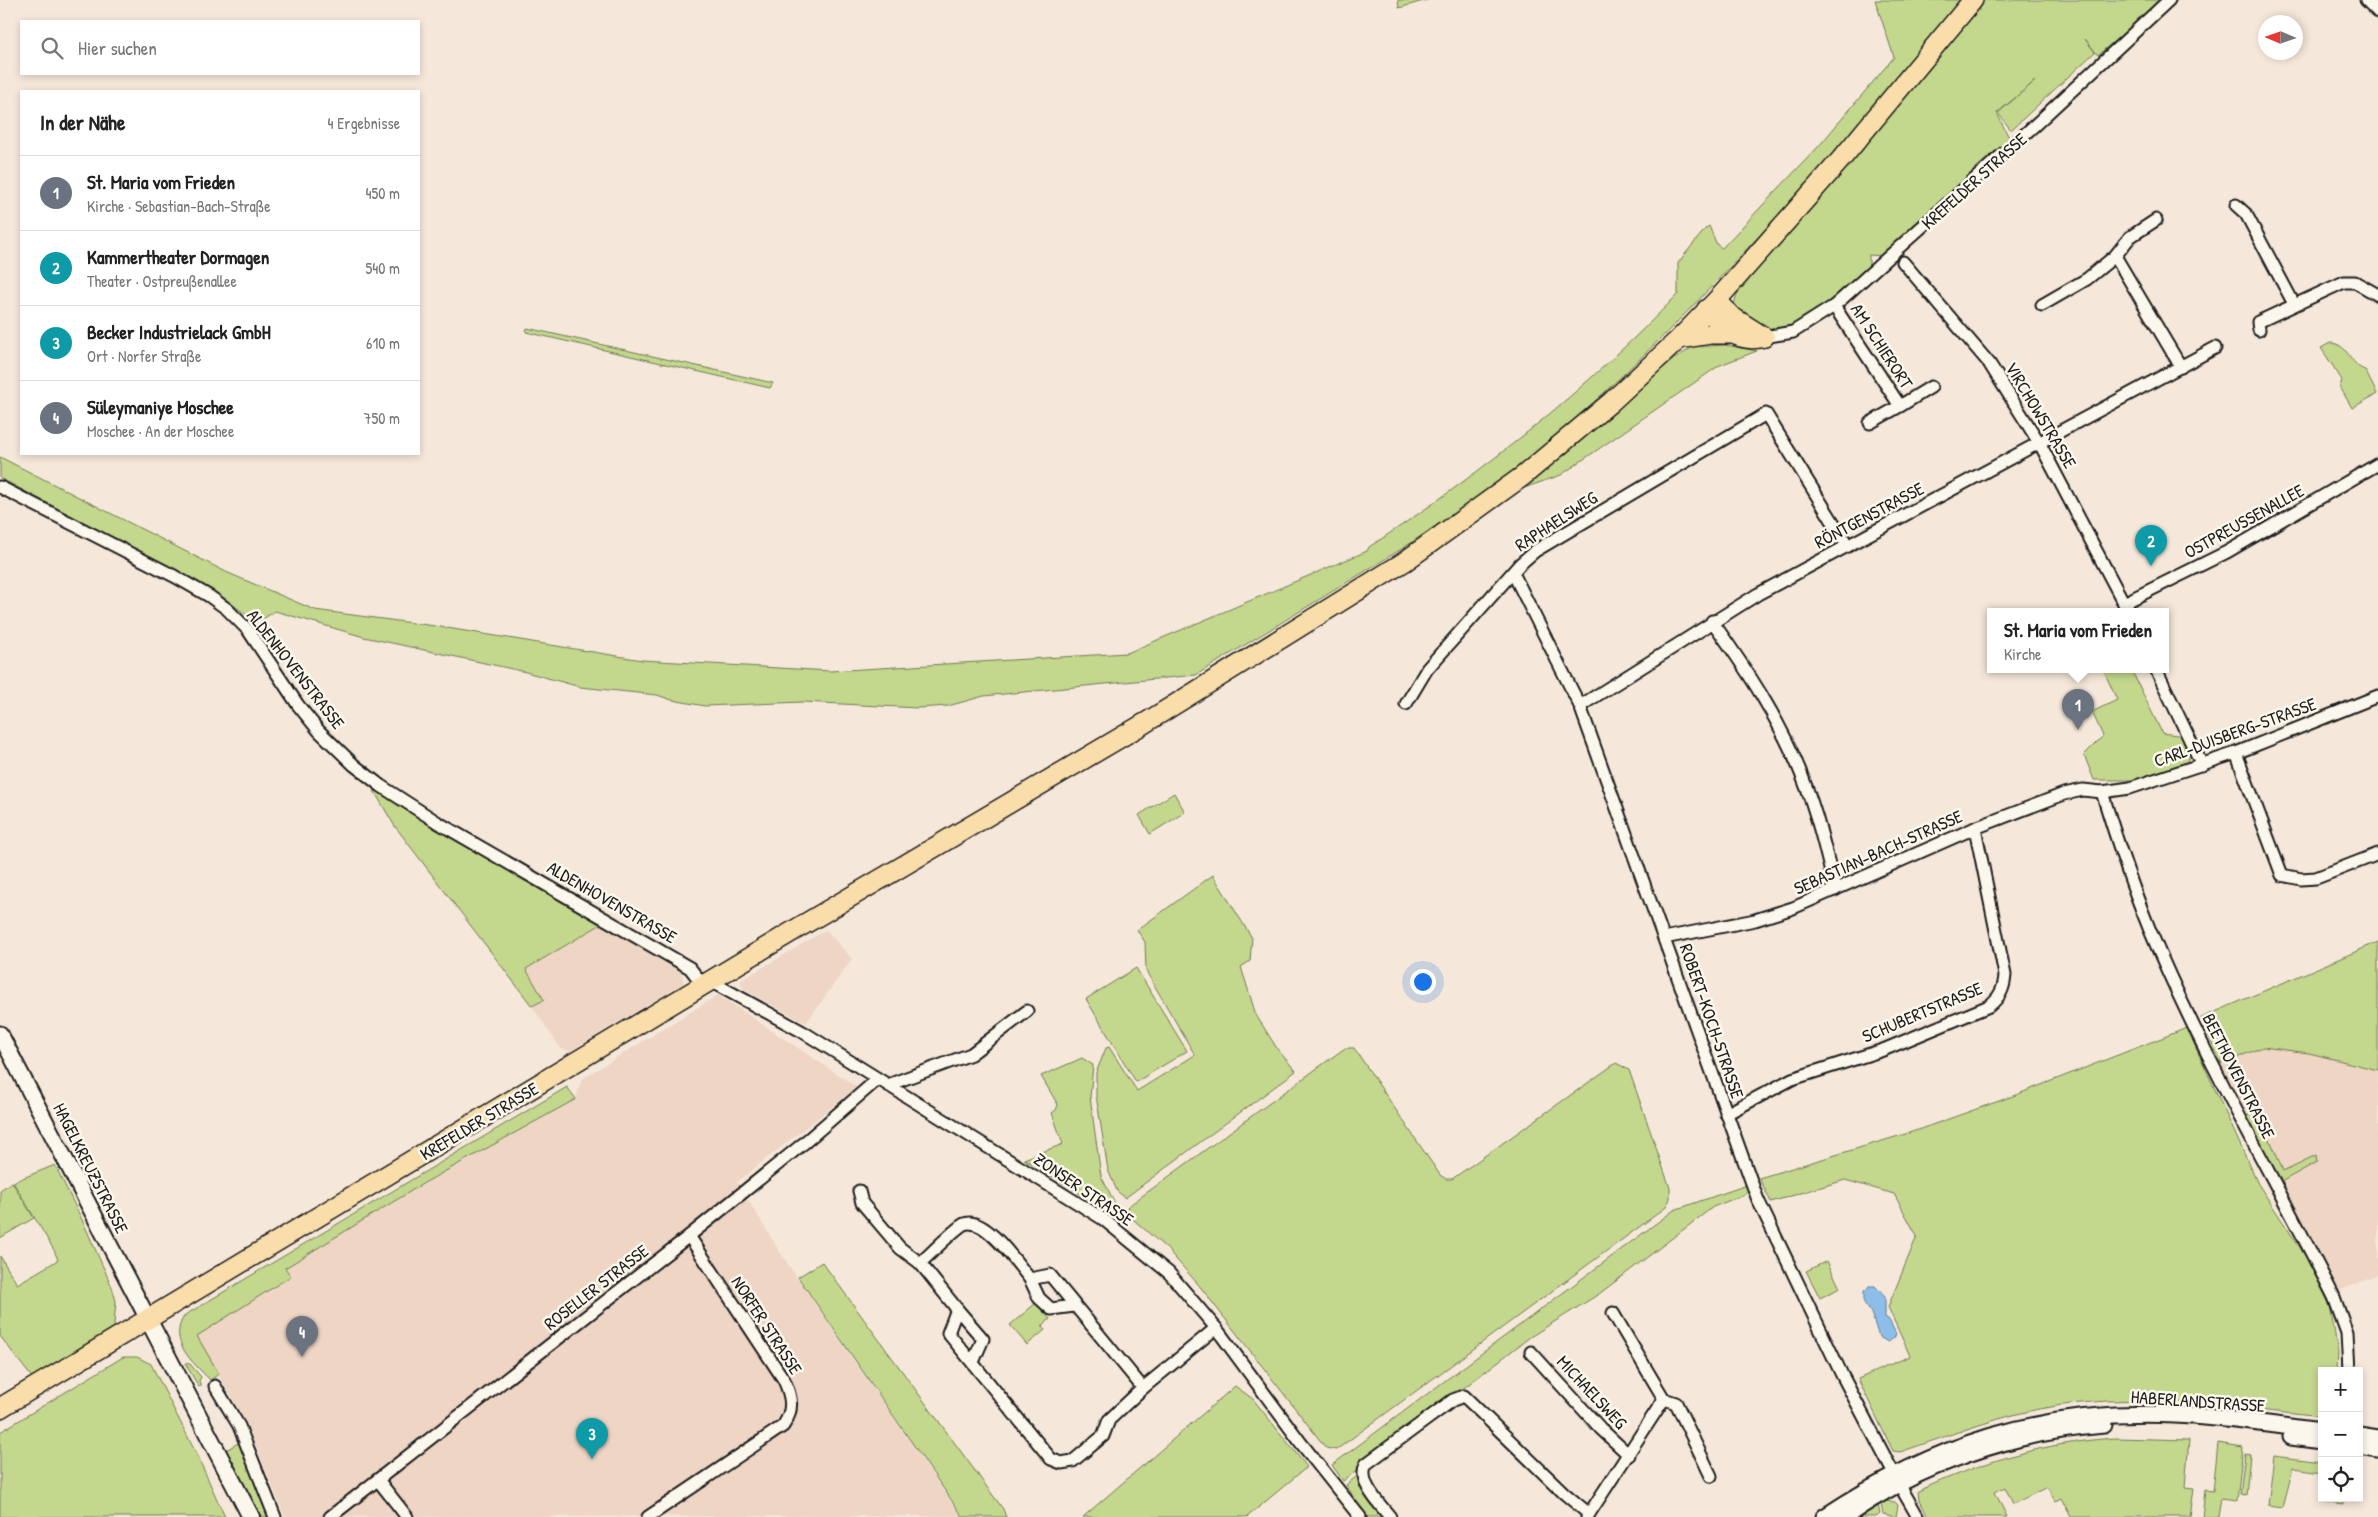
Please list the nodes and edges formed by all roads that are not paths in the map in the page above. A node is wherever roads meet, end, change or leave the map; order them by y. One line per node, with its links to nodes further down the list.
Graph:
1 (1973, 0): 10 (main road, KREFELDER STRASSE)
2 (2169, 0): 13 (street, KREFELDER STRASSE)
3 (2366, 0): 4 (street)
4 (2378, 12)
5 (2236, 205): 11 (street)
6 (2156, 220): 7 (street)
7 (2115, 256): 12 (street); 19 (street)
8 (1903, 262): 23 (street, VIRCHOWSTRASSE)
9 (2378, 296): 11 (street)
10 (1712, 304): 15 (main road); 16 (main road); 17 (main road, KREFELDER STRASSE)
11 (2294, 304): 14 (street)
12 (2042, 305)
13 (1834, 306): 16 (street, KREFELDER STRASSE); 21 (street, AM SCHIERORT)
14 (2259, 330)
15 (1732, 334): 16 (main road); 17 (main road)
16 (1764, 337)
17 (1679, 339): 41 (main road, KREFELDER STRASSE)
18 (2216, 348): 19 (street, RÖNTGENSTRASSE)
19 (2181, 367): 23 (street, RÖNTGENSTRASSE)
20 (1931, 387): 21 (street, AM SCHIERORT)
21 (1900, 406): 22 (street, AM SCHIERORT)
22 (1870, 424)
23 (2040, 444): 26 (street, RÖNTGENSTRASSE); 28 (street, VIRCHOWSTRASSE)
24 (2378, 464): 28 (street, OSTPREUSSENALLEE)
25 (0, 488): 41 (street, ALDENHOVENSTRASSE)
26 (1848, 546): 27 (street, RAPHAELSWEG); 29 (street, RÖNTGENSTRASSE)
27 (1513, 573): 32 (street, RAPHAELSWEG); 33 (street, ROBERT-KOCH-STRASSE)
28 (2126, 607)
29 (1712, 622): 33 (street, RÖNTGENSTRASSE); 39 (street)
30 (2158, 673): 35 (street)
31 (2378, 696): 34 (street, CARL-DUISBERG-STRASSE)
32 (1406, 704)
33 (1580, 706): 40 (street, ROBERT-KOCH-STRASSE)
34 (2236, 753): 35 (street, CARL-DUISBERG-STRASSE); 38 (street)
35 (2202, 765): 36 (street, CARL-DUISBERG-STRASSE)
36 (2102, 792): 37 (street, SEBASTIAN-BACH-STRASSE); 57 (street, BEETHOVENSTRASSE)
37 (1975, 828): 39 (street, SEBASTIAN-BACH-STRASSE); 45 (street, SCHUBERTSTRASSE)
38 (2378, 854)
39 (1836, 890): 40 (street, SEBASTIAN-BACH-STRASSE)
40 (1664, 938): 45 (street, ROBERT-KOCH-STRASSE)
41 (707, 983): 44 (street, ZONSER STRASSE); 53 (main road, KREFELDER STRASSE)
42 (1027, 1011): 44 (street)
43 (0, 1034): 53 (street, HAGELKREUZSTRASSE)
44 (883, 1082): 47 (street, ROSELLER STRASSE); 54 (street, ZONSER STRASSE)
45 (1726, 1114): 70 (street, ROBERT-KOCH-STRASSE)
46 (859, 1191): 48 (street)
47 (689, 1236): 71 (street, ROSELLER STRASSE); 77 (street, NORFER STRASSE)
48 (920, 1263): 49 (street); 51 (street)
49 (1030, 1279): 50 (street); 50 (street)
50 (1074, 1306): 59 (street)
51 (957, 1309): 56 (street); 56 (street)
52 (1612, 1313): 60 (street)
53 (148, 1319): 61 (main road, KREFELDER STRASSE); 73 (main road)
54 (1216, 1328): 59 (street); 78 (street, ZONSER STRASSE)
55 (1531, 1352): 68 (street, MICHAELSWEG)
56 (973, 1362): 59 (street)
57 (2349, 1367)
58 (215, 1386): 74 (street)
59 (1143, 1388)
60 (1664, 1399): 68 (street); 69 (street)
61 (0, 1408)
62 (2318, 1431): 70 (street, HABERLANDSTRASSE)
63 (2363, 1436): 64 (street)
64 (2378, 1438)
65 (2318, 1441): 70 (street, HABERLANDSTRASSE)
66 (2363, 1447): 67 (street)
67 (2378, 1449)
68 (1629, 1455): 72 (street)
69 (1711, 1476)
70 (1897, 1479): 80 (street, HABERLANDSTRASSE); 81 (street, HABERLANDSTRASSE); 82 (street, ROBERT-KOCH-STRASSE)
71 (378, 1480): 75 (street, ROSELLER STRASSE); 76 (street)
72 (1588, 1515): 79 (street)
73 (251, 1517)
74 (275, 1517)
75 (330, 1517)
76 (407, 1517)
77 (648, 1517)
78 (1360, 1517)
79 (1390, 1517)
80 (1824, 1517)
81 (1845, 1517)
82 (1918, 1517)

